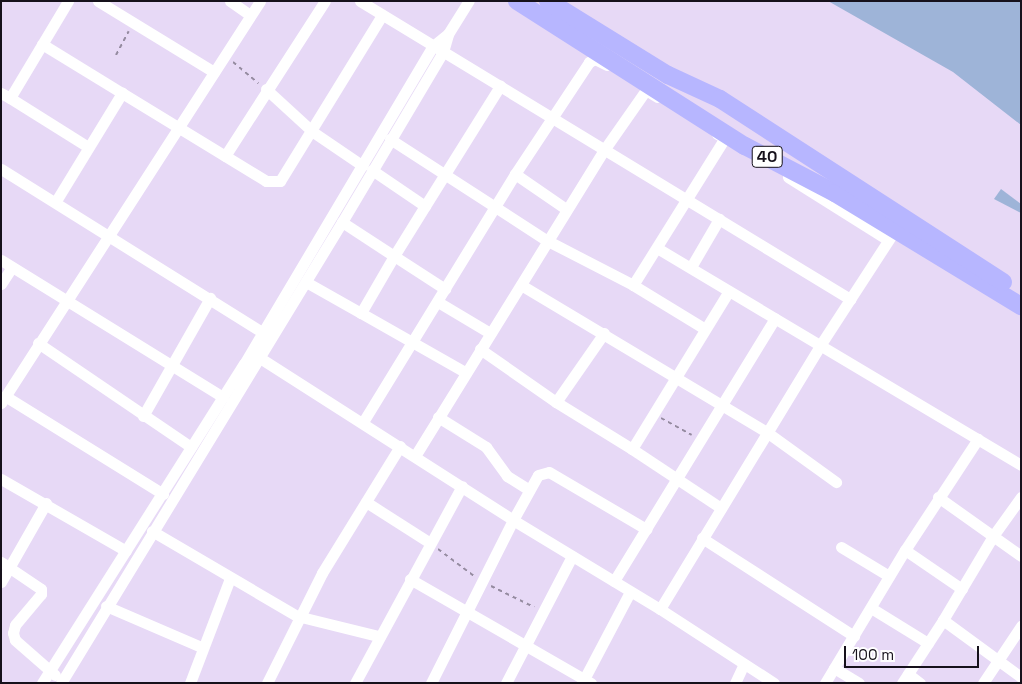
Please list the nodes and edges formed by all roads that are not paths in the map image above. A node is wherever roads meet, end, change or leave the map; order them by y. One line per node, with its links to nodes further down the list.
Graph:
1 (68, 1): 12 (street)
2 (230, 1): 10 (street)
3 (260, 1): 10 (street)
4 (326, 1): 16 (street)
5 (469, 1): 13 (street)
6 (517, 1): 21 (highway, 40)
7 (548, 1): 20 (highway, 40)
8 (105, 3): 14 (street)
9 (367, 3): 11 (street)
10 (250, 15): 14 (street)
11 (382, 15): 13 (street); 25 (street)
12 (42, 44): 18 (street); 19 (street)
13 (438, 49): 15 (street); 27 (street); 32 (street)
14 (214, 72): 24 (street)
15 (500, 86): 22 (street); 35 (street)
16 (266, 89): 25 (street); 31 (street)
17 (646, 90): 22 (street); 26 (street); 30 (street)
18 (122, 93): 24 (street); 29 (street)
19 (6, 95): 29 (street)
20 (720, 99): 21 (highway); 23 (highway, 40)
21 (696, 116): 28 (highway, 40)
22 (552, 118): 30 (street); 34 (street)
23 (758, 124): 28 (highway); 57 (highway, 40)
24 (177, 128): 31 (street); 43 (street)
25 (313, 132): 31 (street); 32 (street)
26 (725, 138): 36 (street); 44 (street)
27 (390, 139): 32 (street); 35 (street)
28 (745, 146): 44 (highway, 40)
29 (88, 147): 37 (street)
30 (604, 150): 36 (street); 40 (street)
31 (225, 156)
32 (367, 168): 39 (street); 42 (street); 68 (street)
33 (1, 169): 37 (street)
34 (515, 174): 38 (street); 40 (street)
35 (444, 175): 38 (street); 39 (street)
36 (686, 198): 41 (street); 46 (street)
37 (56, 201): 43 (street)
38 (493, 205): 45 (street); 55 (street)
39 (425, 206): 47 (street)
40 (566, 209): 45 (street)
41 (719, 218): 50 (street); 60 (street)
42 (342, 222): 47 (street); 51 (street)
43 (108, 234): 58 (street); 59 (street)
44 (891, 235): 60 (street); 62 (highway, 40)
45 (546, 240): 53 (street); 54 (street)
46 (657, 248): 50 (street); 54 (street)
47 (394, 256): 55 (street); 63 (street)
48 (1, 260): 49 (street)
49 (12, 267): 52 (street); 58 (street)
50 (691, 267): 56 (street)
51 (306, 282): 63 (street); 68 (street)
52 (1, 284)
53 (521, 285): 66 (street); 67 (street)
54 (633, 285): 65 (street)
55 (445, 289): 61 (street)
56 (729, 291): 64 (street); 65 (street)
57 (1021, 293)
58 (66, 298): 69 (street); 74 (street)
59 (210, 298): 68 (street); 74 (street)
60 (850, 299): 71 (street)
61 (438, 302): 67 (street); 70 (street)
62 (1021, 306)
63 (360, 313): 70 (street)
64 (776, 318): 71 (street); 80 (street)
65 (705, 329): 76 (street)
66 (604, 333): 76 (street); 79 (street)
67 (490, 334): 72 (street)
68 (268, 335): 73 (street); 77 (street)
69 (38, 343): 78 (street); 81 (street)
70 (412, 343): 75 (street); 83 (street)
71 (821, 344): 84 (street); 85 (street)
72 (480, 350): 75 (street); 79 (street)
73 (260, 358): 83 (street); 104 (street)
74 (172, 364): 77 (street); 81 (street)
75 (466, 372): 82 (street)
76 (676, 377): 80 (street); 88 (street)
77 (223, 398): 87 (street)
78 (3, 399): 96 (street)
79 (556, 402): 88 (street)
80 (722, 405): 84 (street); 91 (street)
81 (143, 416): 87 (street)
82 (438, 417): 89 (street); 95 (street)
83 (363, 422): 86 (street)
84 (768, 433): 93 (street); 101 (street)
85 (978, 439): 90 (street); 97 (street)
86 (400, 446): 89 (street); 99 (street)
87 (191, 447): 96 (street)
88 (632, 449): 91 (street)
89 (415, 456): 94 (street)
90 (1021, 465)
91 (677, 478): 101 (street); 103 (street)
92 (1, 479): 100 (street)
93 (836, 482)
94 (462, 486): 102 (street); 107 (street)
95 (529, 490): 102 (street); 103 (street)
96 (163, 494): 110 (street)
97 (938, 497): 105 (street); 109 (street)
98 (1021, 497): 105 (street)
99 (366, 502): 107 (street); 125 (street)
100 (46, 503): 110 (street); 113 (street)
101 (721, 508): 106 (street)
102 (513, 520): 111 (street); 124 (street)
103 (646, 529): 117 (street)
104 (152, 531): 115 (street); 121 (street)
105 (993, 536): 112 (street); 119 (street)
106 (702, 538): 123 (street); 129 (street)
107 (430, 543): 116 (street)
108 (842, 547): 114 (street)
109 (904, 550): 114 (street); 119 (street)
110 (126, 551): 136 (street)
111 (572, 556): 117 (street); 132 (street)
112 (1021, 556)
113 (6, 564): 118 (street); 136 (street)
114 (889, 576): 122 (street)
115 (230, 578): 125 (street); 131 (street)
116 (410, 579): 124 (street); 128 (street)
117 (614, 581): 120 (street)
118 (1, 582)
119 (962, 589): 126 (street)
120 (630, 592): 123 (street); 140 (street)
121 (106, 606): 131 (street); 139 (street)
122 (871, 608): 129 (street); 130 (street)
123 (660, 609): 134 (street)
124 (466, 614): 132 (street); 145 (street)
125 (298, 616): 128 (street); 143 (street)
126 (943, 620): 130 (street); 133 (street)
127 (1021, 626): 133 (street)
128 (378, 636): 144 (street)
129 (854, 636): 135 (street)
130 (928, 643): 138 (street)
131 (201, 647): 142 (street)
132 (525, 648): 140 (street); 146 (street)
133 (999, 660): 137 (street); 152 (street)
134 (744, 664): 147 (street); 148 (street)
135 (834, 668): 149 (street); 150 (street)
136 (50, 672): 139 (street); 141 (street)
137 (1021, 677)
138 (905, 679): 151 (street)
139 (62, 682)
140 (586, 682)
141 (42, 683)
142 (190, 683)
143 (267, 683)
144 (355, 683)
145 (430, 683)
146 (506, 683)
147 (735, 683)
148 (774, 683)
149 (825, 683)
150 (859, 683)
151 (920, 683)
152 (983, 683)

